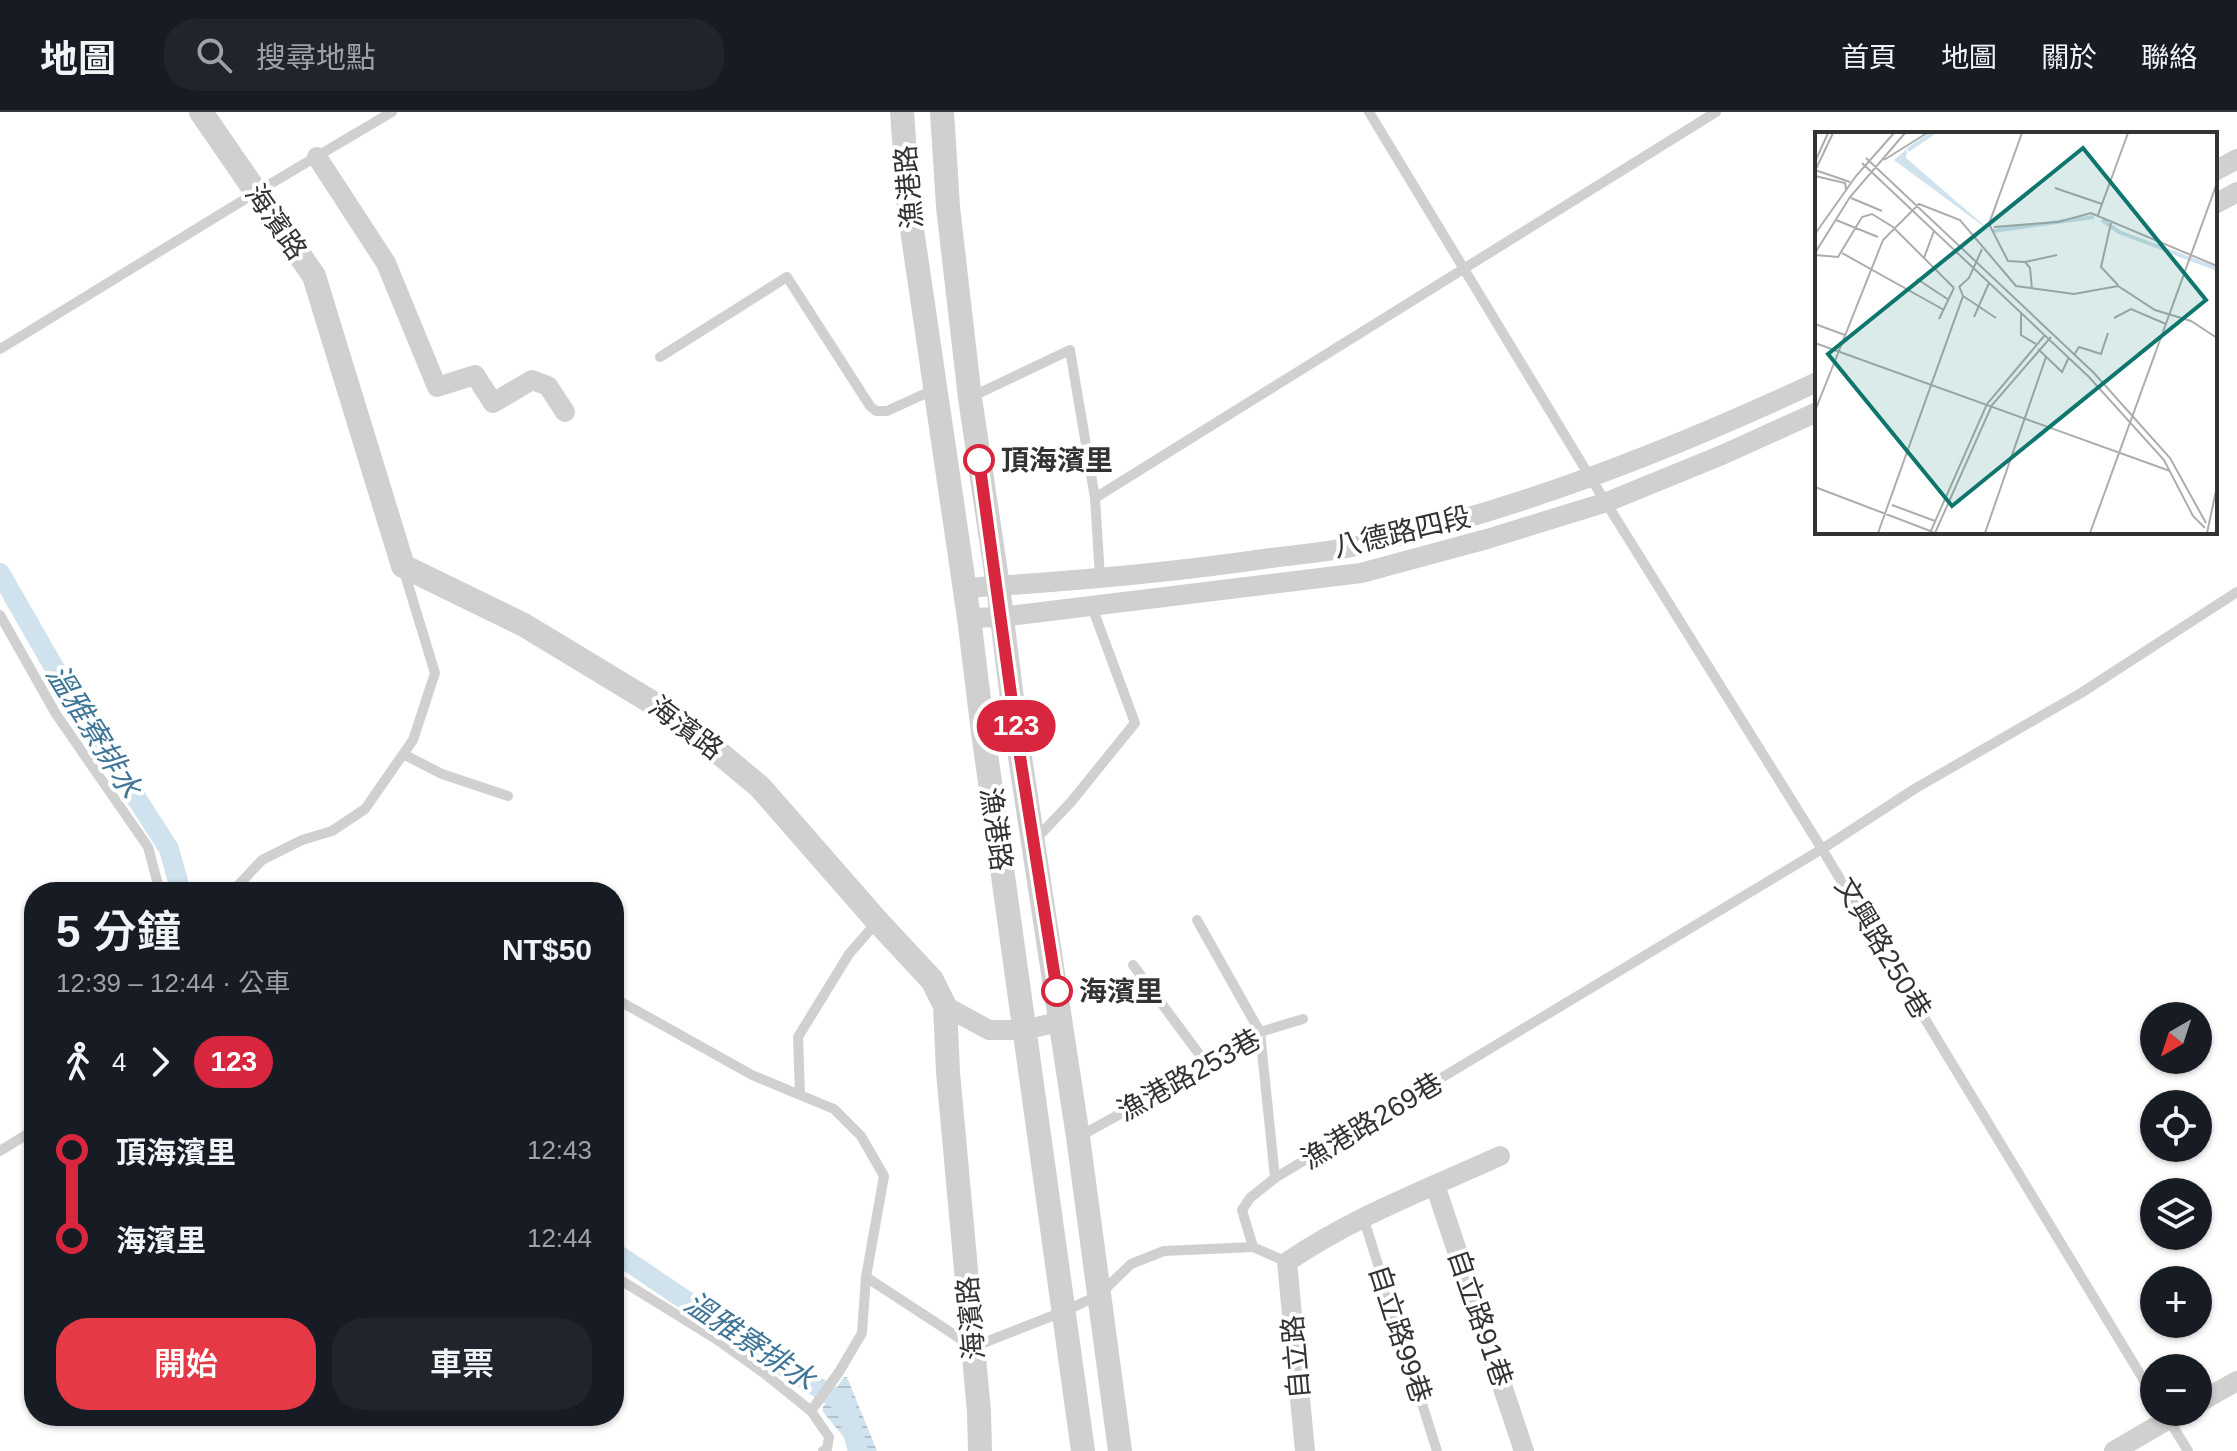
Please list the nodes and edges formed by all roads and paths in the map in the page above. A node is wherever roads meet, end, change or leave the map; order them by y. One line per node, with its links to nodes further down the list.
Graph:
1 (201, 112): 11 (street, 海濱路)
2 (392, 112): 7 (lane)
3 (902, 112): 17 (street, 漁港路)
4 (942, 112): 18 (street, 漁港路)
5 (1369, 112): 13 (lane, 文興路250巷)
6 (1716, 112): 13 (lane)
7 (317, 157): 11 (lane); 19 (street)
8 (2237, 159): 9 (street)
9 (2217, 170)
10 (2237, 192): 12 (street)
11 (255, 193): 14 (lane); 26 (street, 海濱路)
12 (2217, 203)
13 (1464, 267): 21 (lane, 文興路250巷); 22 (lane)
14 (0, 349)
15 (660, 357): 17 (lane)
16 (1815, 383): 21 (street, 八德路四段)
17 (935, 389): 29 (street, 漁港路)
18 (970, 398): 22 (lane); 28 (street, 漁港路)
19 (565, 412)
20 (1815, 413): 24 (street, 八德路四段)
21 (1590, 477): 23 (street, 八德路四段); 24 (lane, 文興路250巷)
22 (1095, 498): 27 (lane)
23 (1523, 500): 25 (street); 27 (street, 八德路四段)
24 (1607, 502): 25 (street, 八德路四段); 38 (lane, 文興路250巷)
25 (1533, 525): 31 (street, 八德路四段)
26 (403, 566): 35 (lane); 42 (street, 海濱路)
27 (1100, 577): 28 (street, 八德路四段)
28 (998, 586): 29 (street, 八德路四段); 33 (street, 漁港路)
29 (963, 588): 34 (street, 漁港路)
30 (2237, 592): 38 (lane, 漁港路269巷)
31 (1092, 607): 33 (street, 八德路四段); 37 (lane)
32 (0, 615): 39 (lane)
33 (1001, 617): 34 (street, 八德路四段); 37 (street, 漁港路)
34 (969, 618): 48 (street, 漁港路)
35 (403, 754): 36 (lane); 40 (lane)
36 (508, 796)
37 (1033, 841): 47 (street, 漁港路)
38 (1822, 849): 56 (lane, 漁港路269巷); 66 (lane, 文興路250巷)
39 (157, 882)
40 (241, 882)
41 (1197, 920): 49 (lane)
42 (878, 922): 45 (street, 海濱路); 51 (lane)
43 (1133, 965): 50 (lane)
44 (624, 1004): 51 (lane)
45 (945, 1006): 48 (street); 65 (street, 海濱路)
46 (1303, 1019): 49 (lane, 漁港路253巷)
47 (1061, 1021): 48 (street); 53 (street, 漁港路)
48 (1025, 1030): 64 (street, 漁港路)
49 (1260, 1032): 50 (lane, 漁港路253巷); 56 (lane, 漁港路269巷)
50 (1208, 1066): 53 (lane, 漁港路253巷)
51 (800, 1095): 61 (lane)
52 (24, 1136): 54 (lane)
53 (1078, 1137): 63 (street, 漁港路)
54 (0, 1151)
55 (1500, 1156): 57 (street)
56 (1275, 1178): 59 (lane, 漁港路269巷)
57 (1435, 1185): 58 (street); 78 (street, 自立路91巷)
58 (1363, 1217): 60 (street); 77 (lane, 自立路99巷)
59 (1253, 1247): 60 (lane); 63 (lane)
60 (1287, 1262): 76 (street, 自立路)
61 (866, 1277): 65 (lane); 69 (lane)
62 (624, 1282): 69 (lane)
63 (1099, 1295): 64 (lane); 75 (street, 漁港路)
64 (1065, 1311): 65 (lane); 74 (street, 漁港路)
65 (973, 1347): 73 (street, 海濱路)
66 (2140, 1374)
67 (2236, 1385): 68 (street)
68 (2212, 1396)
69 (811, 1411): 72 (lane)
70 (2153, 1426): 79 (street)
71 (2177, 1426): 80 (lane)
72 (823, 1451)
73 (980, 1451)
74 (1083, 1451)
75 (1120, 1451)
76 (1305, 1451)
77 (1437, 1451)
78 (1524, 1451)
79 (2114, 1451)
80 (2188, 1451)

